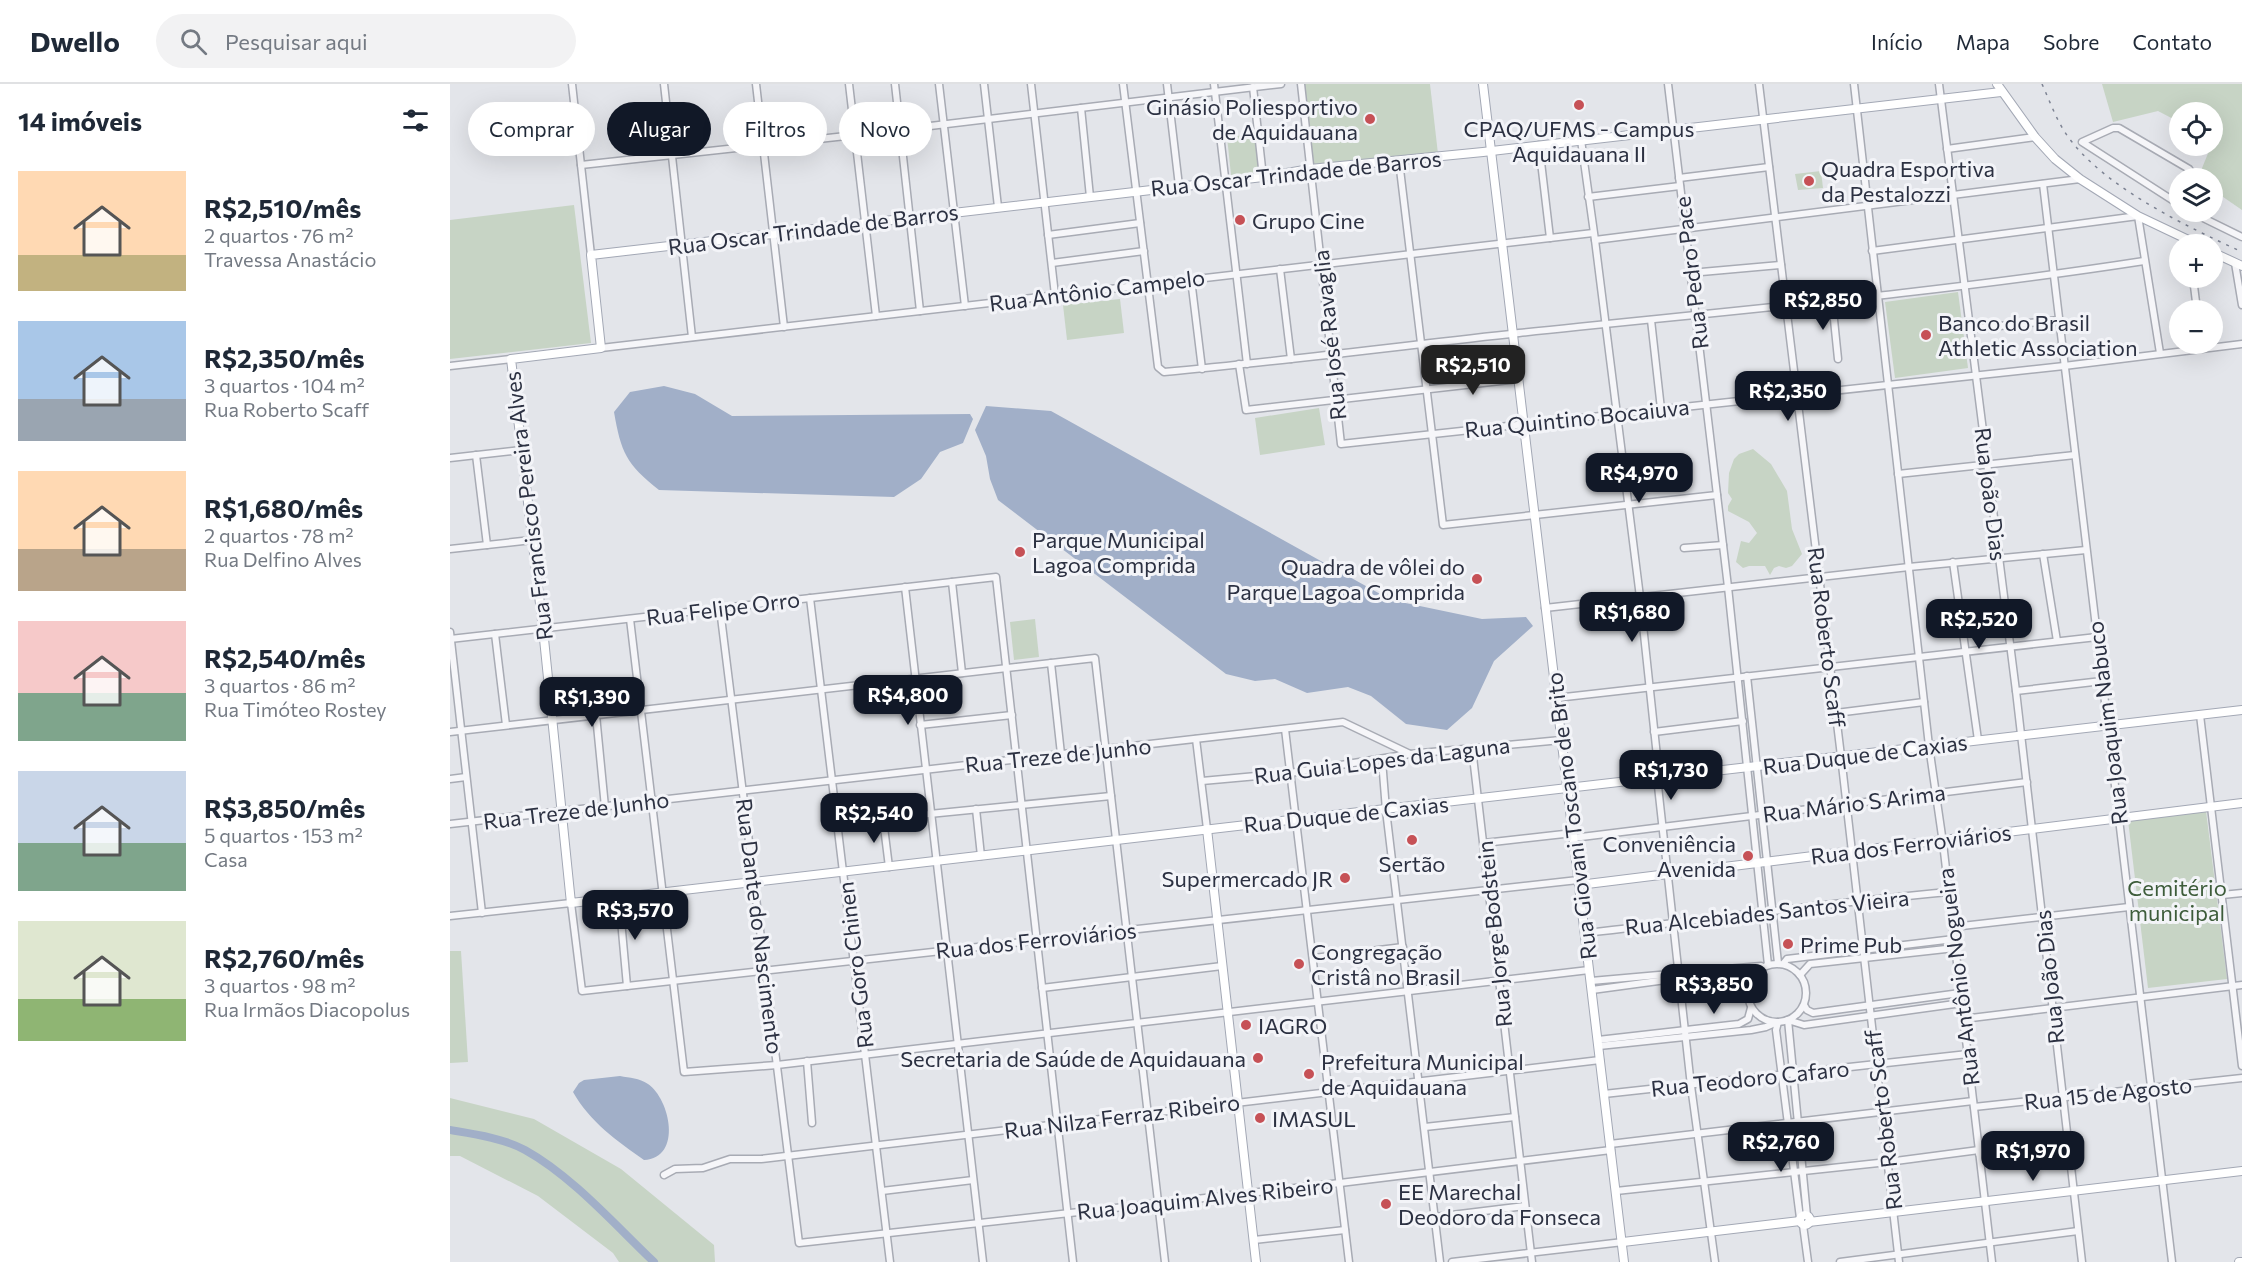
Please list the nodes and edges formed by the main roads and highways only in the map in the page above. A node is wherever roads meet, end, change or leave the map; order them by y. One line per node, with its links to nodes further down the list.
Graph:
1 (1483, 84): 4 (main road, Rua Giovani Toscano de Brito)
2 (1997, 84): 3 (main road)
3 (2001, 92): 4 (main road, Rua Oscar Trindade de Barros); 5 (main road)
4 (1491, 151): 8 (main road, Rua Oscar Trindade de Barros); 10 (main road, Rua Giovani Toscano de Brito)
5 (2173, 234)
6 (2223, 258): 7 (main road)
7 (2238, 265)
8 (511, 358): 14 (main road, Rua Francisco Pereira Alves)
9 (2242, 710): 10 (main road, Rua Duque de Caxias)
10 (1567, 788): 12 (main road, Rua Duque de Caxias); 13 (main road, Rua Giovani Toscano de Brito)
11 (2242, 803): 13 (main road, Rua dos Ferroviários)
12 (1207, 829): 14 (main road, Rua Duque de Caxias); 17 (main road)
13 (1579, 883): 16 (main road, Rua Giovani Toscano de Brito)
14 (572, 903)
15 (2242, 1171): 16 (main road)
16 (1623, 1242): 18 (main road, Rua Giovani Toscano de Brito)
17 (1256, 1262)
18 (1624, 1262)

